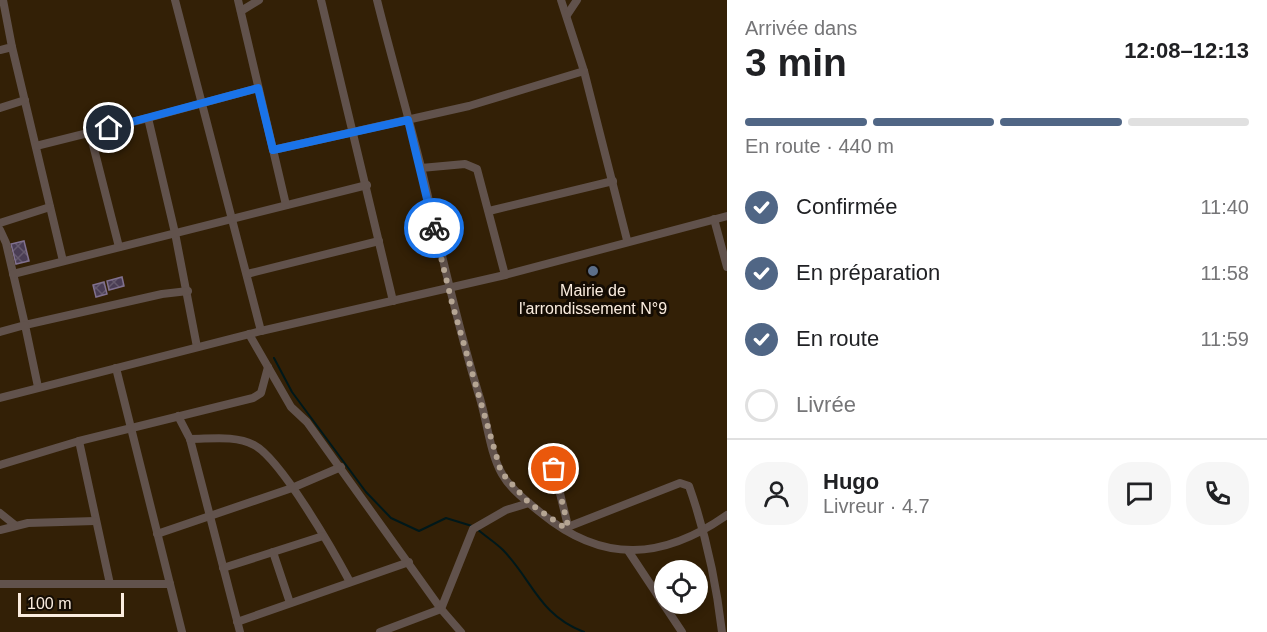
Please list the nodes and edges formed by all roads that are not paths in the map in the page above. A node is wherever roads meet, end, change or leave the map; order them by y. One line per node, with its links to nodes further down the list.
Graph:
1 (3, 0): 11 (street)
2 (175, 0): 16 (street)
3 (238, 0): 9 (street)
4 (259, 0): 9 (street)
5 (321, 0): 21 (street)
6 (377, 0): 19 (street)
7 (561, 0): 10 (street)
8 (577, 0): 10 (street)
9 (241, 11): 14 (street)
10 (567, 15): 13 (street)
11 (12, 47): 12 (street); 15 (street)
12 (0, 50)
13 (584, 71): 19 (street); 25 (street)
14 (258, 88): 16 (street); 23 (street)
15 (25, 100): 17 (street); 22 (street)
16 (201, 105): 18 (street); 32 (street)
17 (0, 108)
18 (148, 118): 20 (street); 35 (street)
19 (408, 120): 21 (street); 24 (street)
20 (90, 133): 22 (street); 38 (street)
21 (354, 134): 23 (street); 26 (street)
22 (36, 146): 28 (street)
23 (273, 150): 27 (street)
24 (421, 168): 29 (street); 44 (street)
25 (613, 181): 29 (street); 36 (street)
26 (367, 185): 27 (street); 37 (street)
27 (286, 205): 32 (street)
28 (50, 207): 33 (street); 39 (street)
29 (489, 211): 43 (street)
30 (727, 216): 31 (street)
31 (714, 219): 36 (street); 40 (street)
32 (232, 221): 35 (street); 42 (street)
33 (0, 223)
34 (0, 230): 41 (street)
35 (175, 233): 38 (street); 45 (street)
36 (627, 240): 43 (street)
37 (379, 241): 42 (street); 46 (street)
38 (119, 247): 39 (street)
39 (63, 261): 41 (street)
40 (727, 267)
41 (13, 274): 47 (street)
42 (247, 274): 48 (street)
43 (505, 274): 44 (street)
44 (448, 288): 46 (street); 64 (street)
45 (188, 291): 47 (street); 51 (street)
46 (393, 301): 48 (street)
47 (25, 325): 49 (street); 54 (street)
48 (261, 331): 50 (street)
49 (0, 332)
50 (249, 334): 51 (street); 52 (street)
51 (197, 347): 53 (street)
52 (267, 367): 56 (street); 61 (street)
53 (116, 368): 54 (street); 57 (street)
54 (38, 387): 55 (street)
55 (0, 398)
56 (178, 416): 57 (street); 58 (street)
57 (131, 430): 59 (street); 73 (street)
58 (190, 439): 63 (street); 67 (street)
59 (79, 441): 60 (street); 68 (street)
60 (0, 465)
61 (341, 467): 63 (street); 77 (street)
62 (554, 469): 70 (street)
63 (292, 488): 67 (street); 74 (street)
64 (529, 503): 70 (street); 84 (street)
65 (0, 513): 69 (street)
66 (727, 515): 72 (street)
67 (208, 516): 73 (street); 78 (street)
68 (95, 521): 69 (street); 81 (street)
69 (15, 525): 71 (street)
70 (566, 527): 72 (street); 76 (street)
71 (0, 530)
72 (705, 531): 76 (street); 91 (street)
73 (157, 534): 82 (street)
74 (323, 536): 75 (street); 79 (street)
75 (273, 552): 78 (street); 83 (street)
76 (629, 552): 90 (street)
77 (409, 562): 79 (street); 84 (street)
78 (222, 568): 85 (street)
79 (350, 582): 83 (street)
80 (0, 584): 81 (street)
81 (110, 584): 82 (street)
82 (170, 584): 86 (street)
83 (291, 603): 85 (street)
84 (441, 609): 88 (street); 89 (street)
85 (237, 622): 87 (street)
86 (182, 632)
87 (240, 632)
88 (380, 632)
89 (461, 632)
90 (682, 632)
91 (722, 632)

